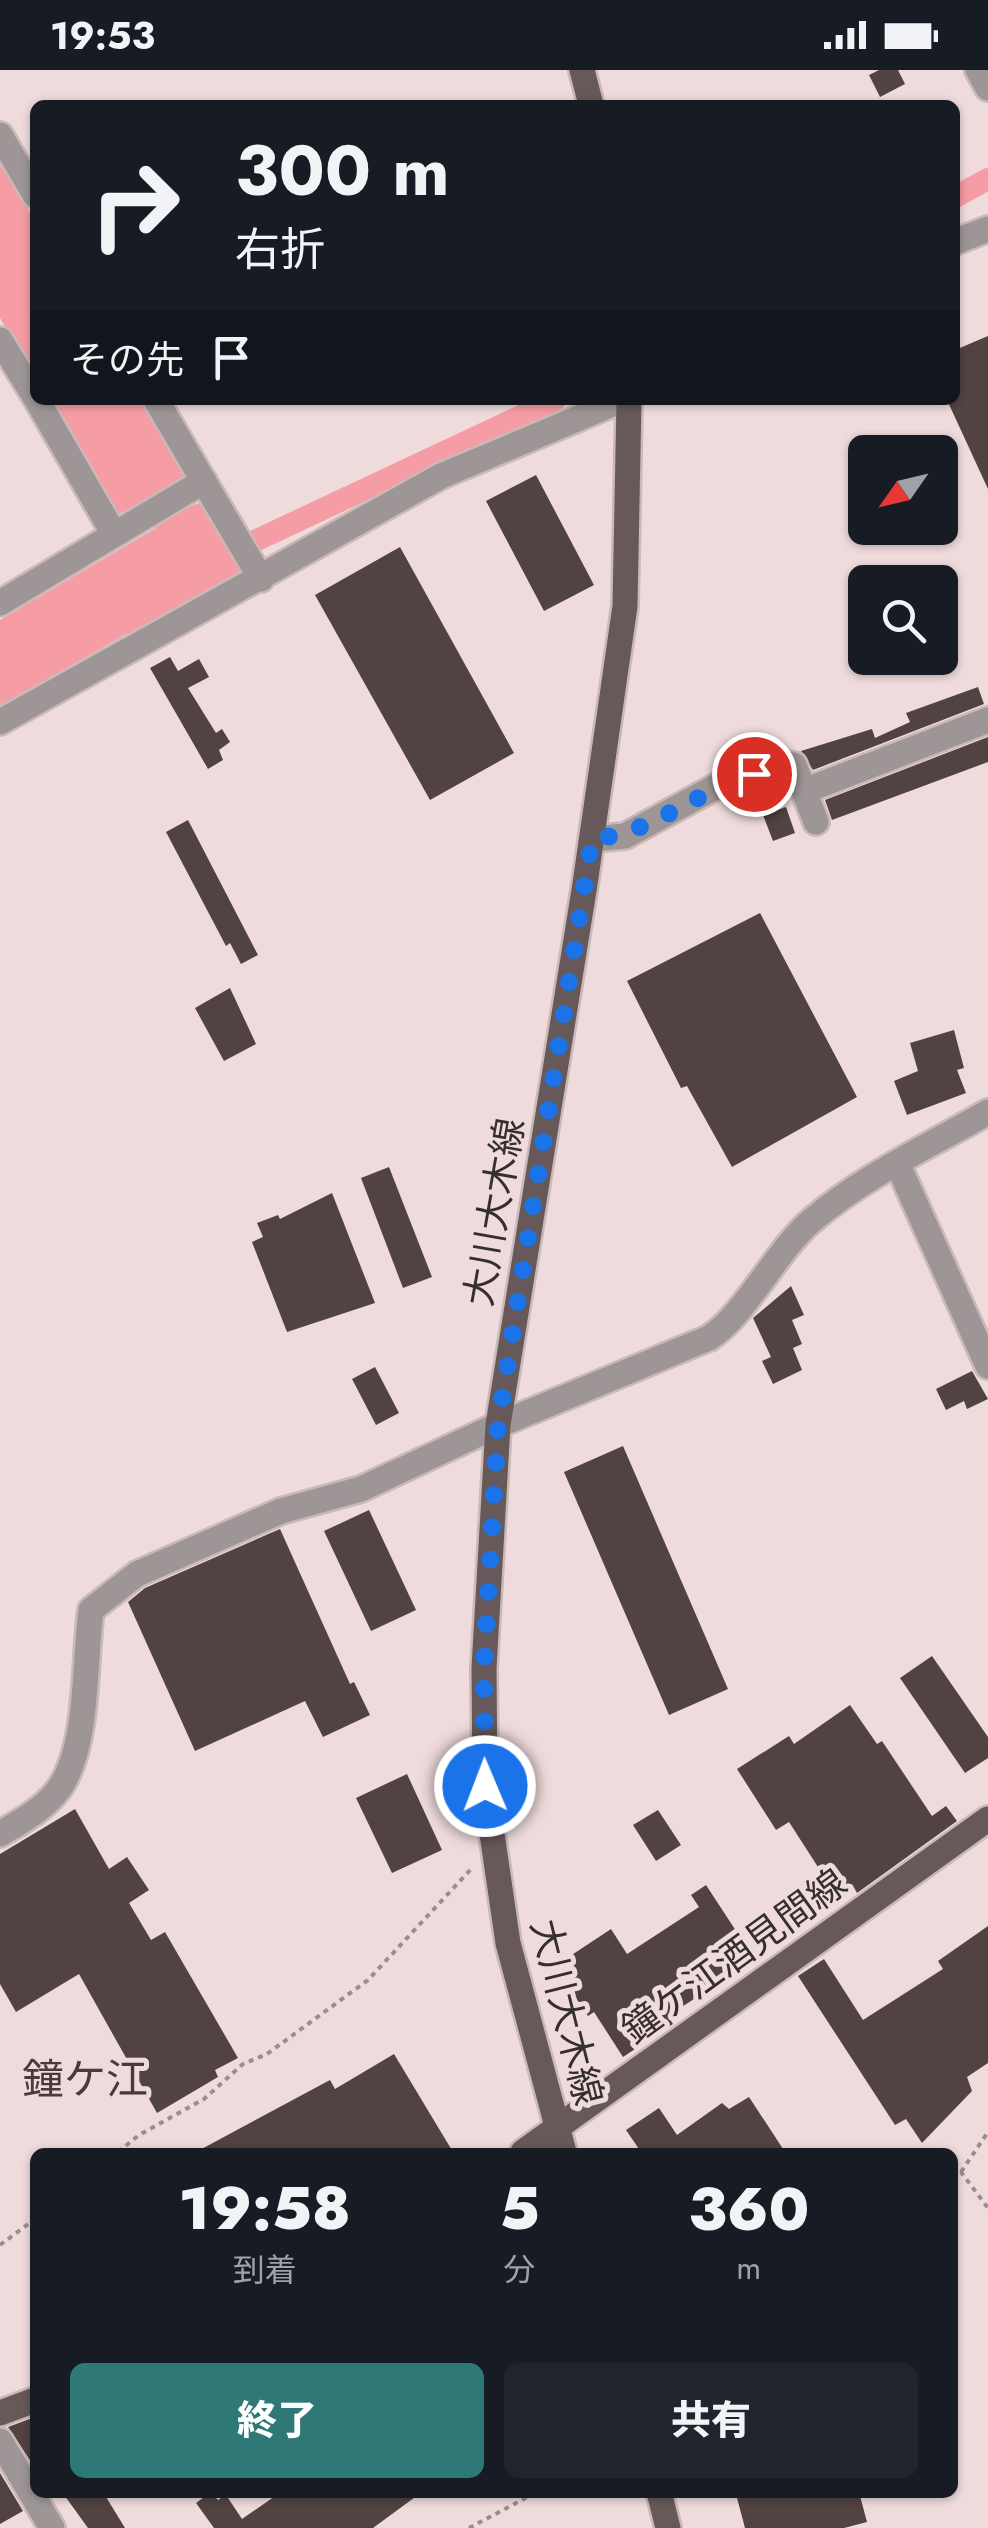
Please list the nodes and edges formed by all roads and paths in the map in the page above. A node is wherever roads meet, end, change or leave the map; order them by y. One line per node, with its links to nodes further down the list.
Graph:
1 (582, 70): 4 (main road)
2 (978, 70): 3 (street)
3 (988, 88)
4 (590, 100)
5 (0, 135): 6 (street)
6 (30, 186)
7 (988, 229): 8 (street)
8 (960, 240)
9 (0, 340): 10 (street)
10 (30, 388)
11 (40, 405): 16 (street)
12 (159, 405): 15 (street)
13 (614, 405): 17 (street)
14 (626, 405): 23 (main road, 大川大木線)
15 (198, 483): 16 (street); 17 (street)
16 (118, 531): 18 (street)
17 (258, 574): 20 (street)
18 (0, 603)
19 (988, 720): 21 (street)
20 (0, 722)
21 (806, 790): 22 (street); 23 (street)
22 (816, 822)
23 (592, 839): 27 (main road, 大川大木線)
24 (988, 1112): 25 (street)
25 (898, 1165): 26 (street); 27 (street)
26 (988, 1366)
27 (498, 1425): 29 (street); 30 (main road, 大川大木線)
28 (988, 1819): 32 (main road, 鐘ケ江酒見間線)
29 (0, 1834)
30 (494, 1846): 32 (main road, 大川大木線); 33 (path)
31 (988, 2132): 34 (path)
32 (561, 2141)
33 (123, 2148)
34 (961, 2172): 35 (path); 36 (path)
35 (958, 2174)
36 (988, 2208)
37 (30, 2222): 38 (path)
38 (0, 2245)
39 (30, 2402): 40 (main road)
40 (0, 2413)
41 (0, 2441): 42 (street)
42 (30, 2491)
43 (34, 2498): 46 (street)
44 (526, 2498): 47 (path)
45 (660, 2498): 48 (main road)
46 (52, 2528)
47 (469, 2528)
48 (668, 2528)

